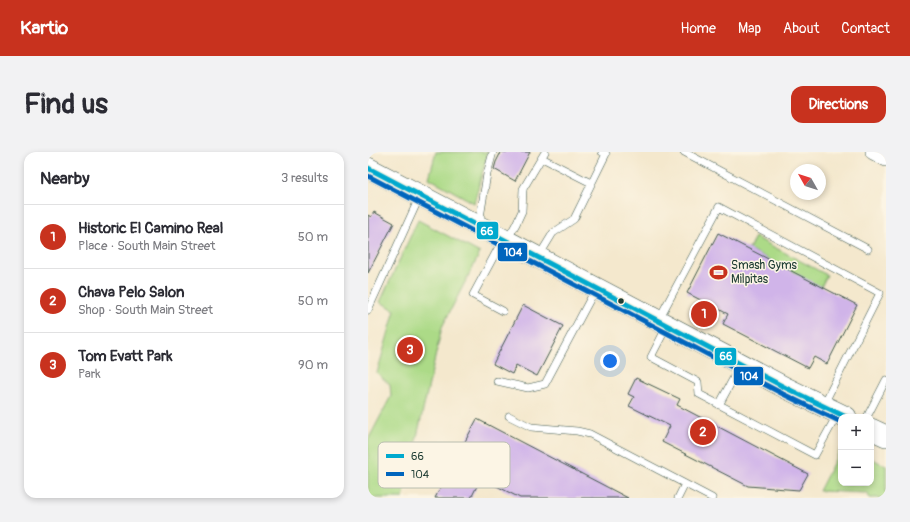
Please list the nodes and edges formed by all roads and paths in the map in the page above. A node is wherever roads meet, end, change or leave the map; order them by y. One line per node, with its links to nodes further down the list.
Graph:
1 (493, 152): 10 (lane)
2 (602, 152): 8 (lane)
3 (684, 152): 12 (lane)
4 (873, 152): 6 (street)
5 (543, 155): 8 (lane); 11 (lane)
6 (886, 159)
7 (369, 172): 9 (main road)
8 (591, 183): 13 (lane)
9 (420, 196): 10 (main road); 15 (lane)
10 (479, 226): 11 (main road)
11 (505, 240): 13 (main road); 16 (lane)
12 (868, 249)
13 (538, 258): 14 (main road)
14 (596, 288): 17 (main road); 20 (lane)
15 (368, 310)
16 (503, 311)
17 (663, 323): 18 (main road); 21 (lane); 22 (lane)
18 (741, 364): 21 (lane); 22 (main road)
19 (886, 380): 23 (lane)
20 (497, 381)
21 (719, 405): 22 (lane)
22 (836, 412)
23 (869, 414)
24 (509, 416): 27 (lane)
25 (874, 430): 26 (main road)
26 (886, 436)
27 (685, 484): 28 (lane); 29 (lane)
28 (678, 498)
29 (712, 498)

